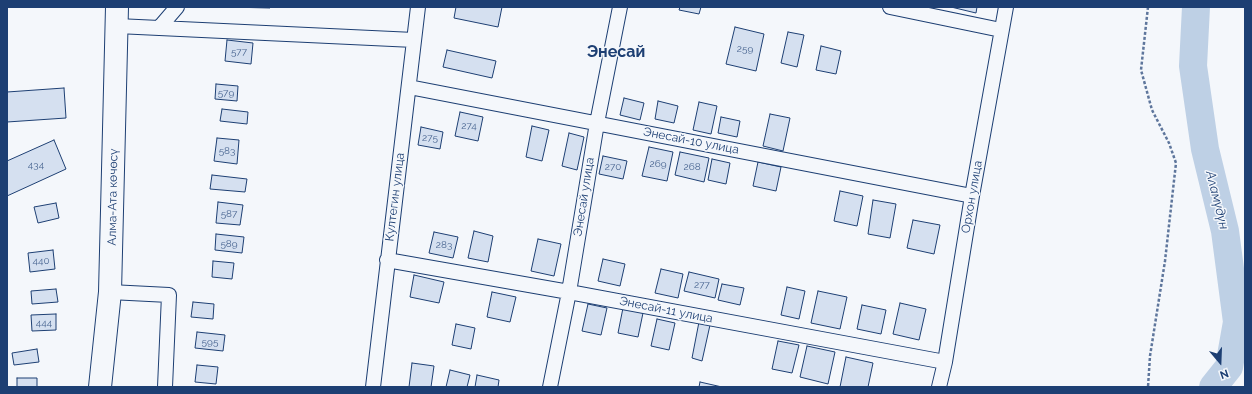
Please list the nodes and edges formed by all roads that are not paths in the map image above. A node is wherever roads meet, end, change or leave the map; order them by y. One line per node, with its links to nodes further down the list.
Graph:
1 (177, 7): 7 (street)
2 (418, 7): 9 (street, Култегин улица)
3 (620, 7): 11 (street, Энесай улица)
4 (890, 7): 8 (street)
5 (1006, 7): 8 (street, Орхон улица)
6 (117, 16): 7 (street); 14 (main road, Алма-Ата көчөсү)
7 (159, 28): 9 (street)
8 (1001, 30): 12 (street, Орхон улица)
9 (414, 40): 10 (street, Култегин улица)
10 (409, 87): 11 (street, Энесай-10 улица); 13 (street, Култегин улица)
11 (597, 123): 12 (street, Энесай-10 улица); 15 (street, Энесай улица)
12 (972, 196): 16 (street, Орхон улица)
13 (387, 260): 15 (street, Энесай-11 улица); 19 (street, Култегин улица)
14 (110, 292): 17 (main road, Алма-Ата көчөсү); 18 (street)
15 (568, 292): 16 (street, Энесай-11 улица); 20 (street, Энесай улица)
16 (945, 362): 21 (street, Орхон улица)
17 (100, 387)
18 (165, 387)
19 (373, 387)
20 (550, 387)
21 (939, 387)

